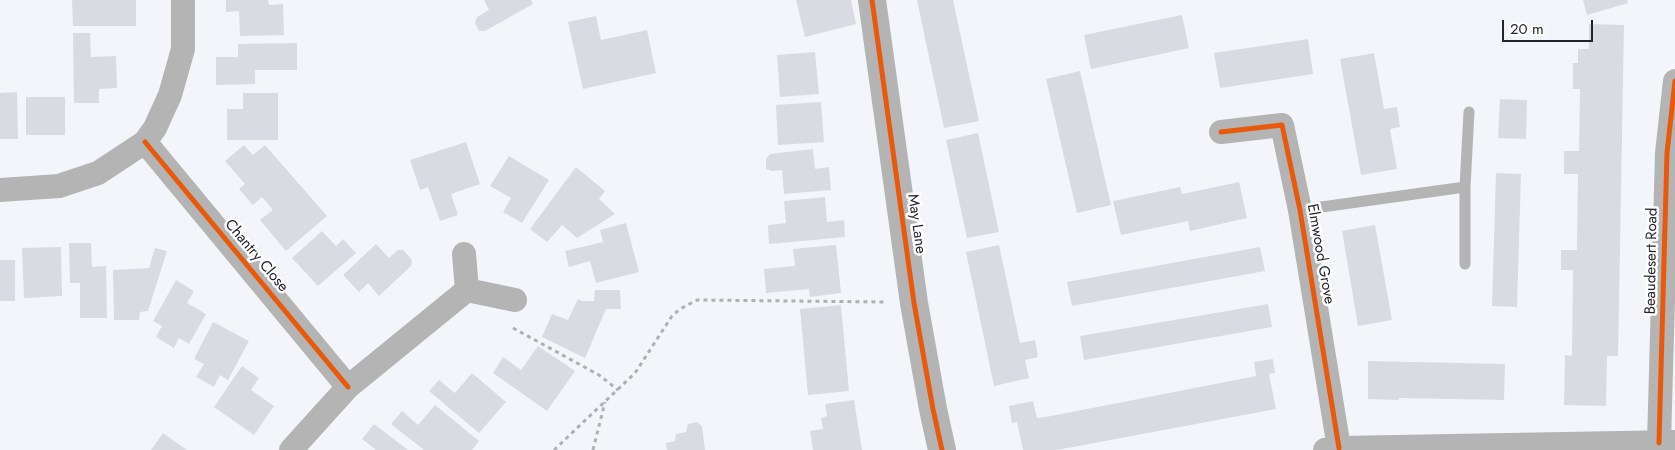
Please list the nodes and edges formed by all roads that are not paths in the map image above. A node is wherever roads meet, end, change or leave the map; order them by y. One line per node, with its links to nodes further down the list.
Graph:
1 (182, 0): 6 (street)
2 (872, 0): 18 (street, May Lane)
3 (1675, 82): 15 (street, Beaudesert Road)
4 (1469, 112): 7 (lane)
5 (1221, 132): 9 (street, Elmwood Grove)
6 (146, 142): 8 (street); 14 (street, Chantry Close)
7 (1465, 186): 9 (lane); 11 (lane)
8 (0, 190)
9 (1300, 210): 16 (street, Elmwood Grove)
10 (464, 254): 12 (street)
11 (1465, 264)
12 (467, 290): 13 (street); 14 (street)
13 (515, 300)
14 (348, 387): 17 (street)
15 (1667, 442): 16 (street)
16 (1332, 449)
17 (291, 450)
18 (942, 450)

